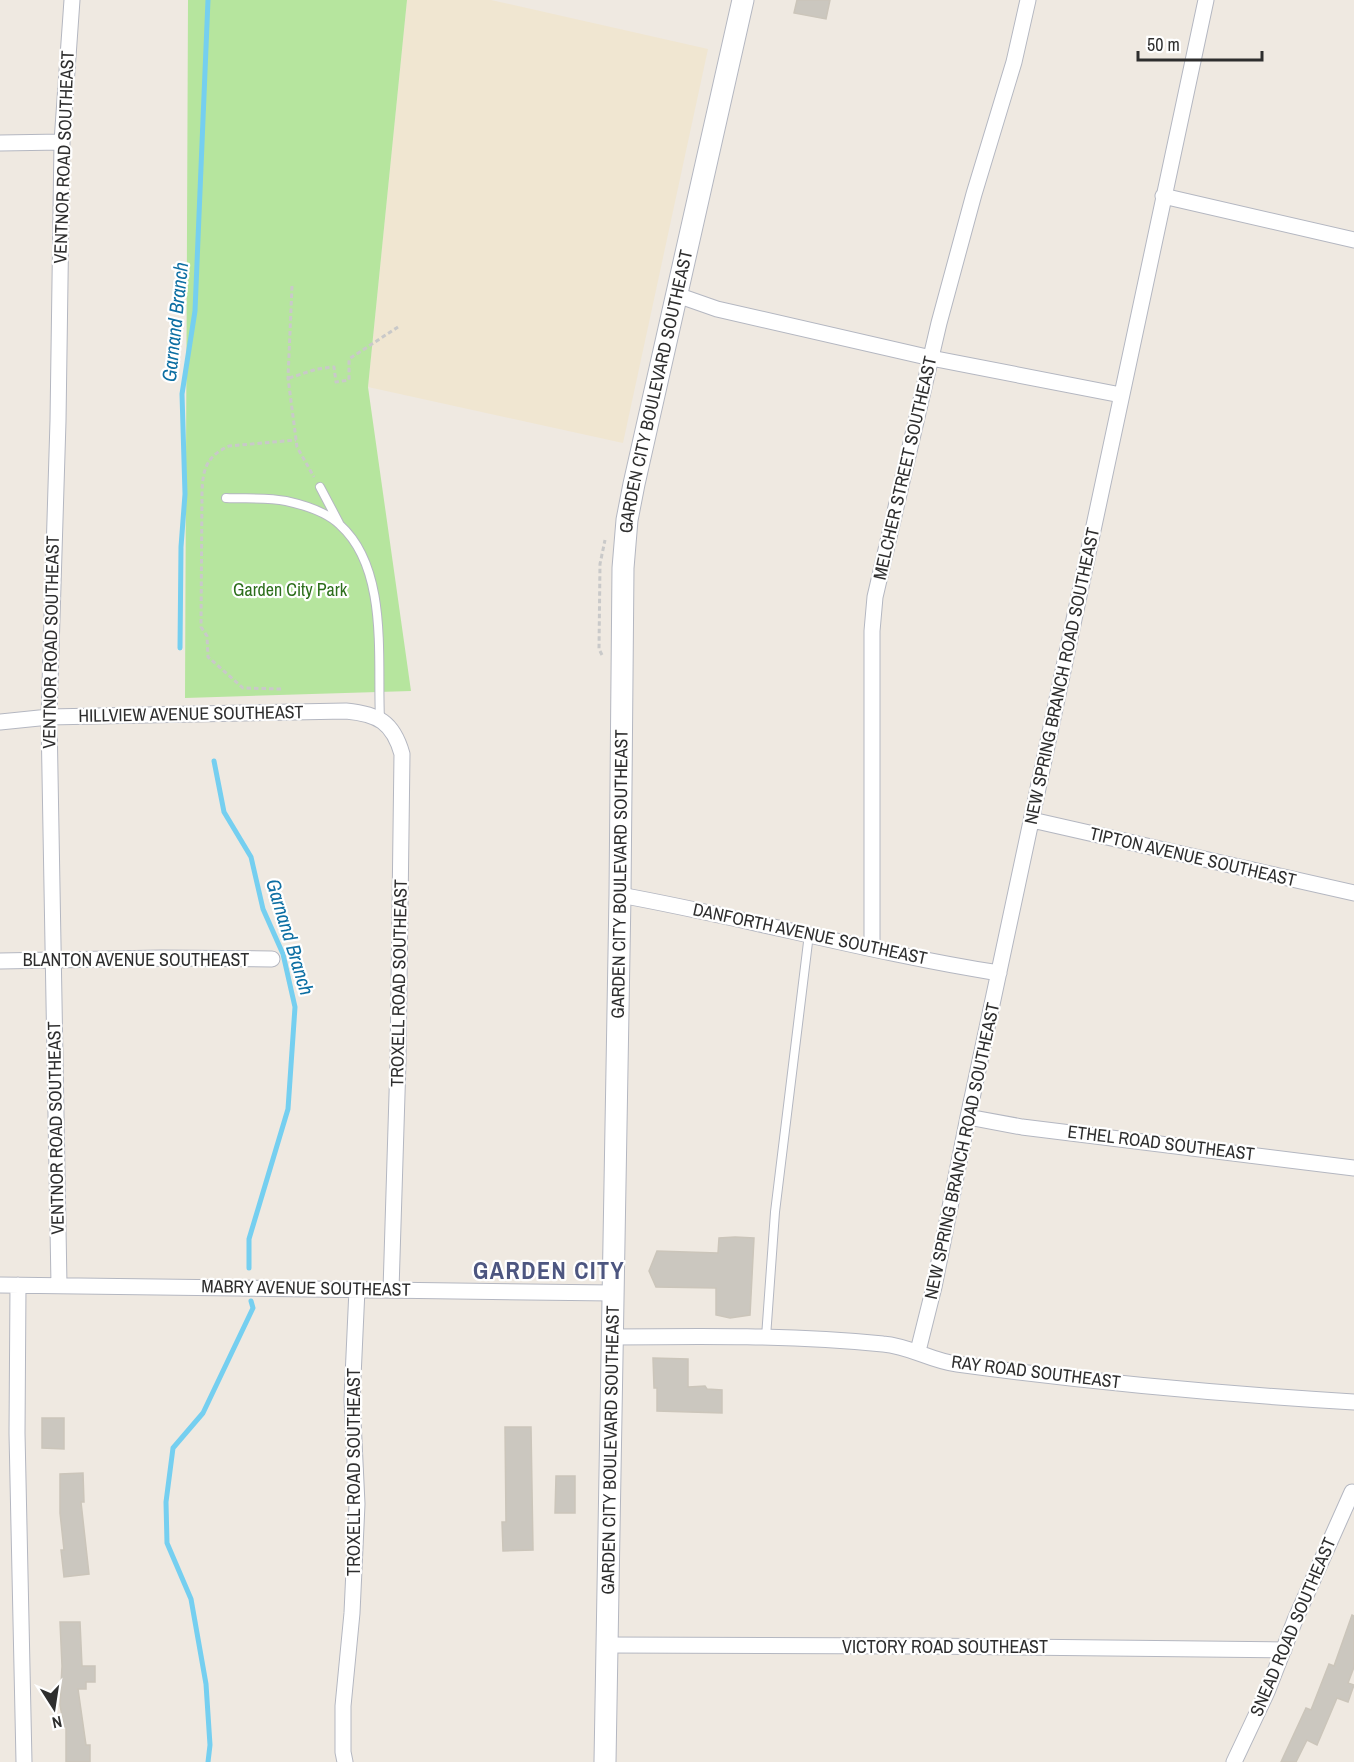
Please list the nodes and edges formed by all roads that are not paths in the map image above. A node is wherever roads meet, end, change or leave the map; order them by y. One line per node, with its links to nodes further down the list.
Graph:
1 (72, 0): 5 (street, VENTNOR ROAD SOUTHEAST)
2 (743, 0): 9 (street, GARDEN CITY BOULEVARD SOUTHEAST)
3 (1028, 0): 10 (street, MELCHER STREET SOUTHEAST)
4 (1206, 0): 7 (street, NEW SPRING BRANCH ROAD SOUTHEAST)
5 (62, 142): 6 (street); 15 (street, VENTNOR ROAD SOUTHEAST)
6 (0, 143)
7 (1163, 196): 8 (street); 11 (street, NEW SPRING BRANCH ROAD SOUTHEAST)
8 (1354, 240)
9 (677, 295): 10 (street); 20 (street, GARDEN CITY BOULEVARD SOUTHEAST)
10 (931, 358): 11 (street); 22 (street, MELCHER STREET SOUTHEAST)
11 (1121, 395): 18 (street, NEW SPRING BRANCH ROAD SOUTHEAST)
12 (320, 487): 14 (lane)
13 (226, 498): 14 (lane)
14 (340, 524): 16 (lane)
15 (49, 717): 16 (street, HILLVIEW AVENUE SOUTHEAST); 17 (street, HILLVIEW AVENUE SOUTHEAST); 23 (street, VENTNOR ROAD SOUTHEAST)
16 (380, 719): 33 (street, TROXELL ROAD SOUTHEAST)
17 (0, 722)
18 (1032, 820): 19 (street, TIPTON AVENUE SOUTHEAST); 26 (street, NEW SPRING BRANCH ROAD SOUTHEAST)
19 (1354, 893)
20 (620, 895): 21 (street, DANFORTH AVENUE SOUTHEAST); 34 (street, GARDEN CITY BOULEVARD SOUTHEAST)
21 (809, 934): 22 (street, DANFORTH AVENUE SOUTHEAST); 36 (lane)
22 (872, 948): 26 (street, DANFORTH AVENUE SOUTHEAST)
23 (53, 959): 24 (street, BLANTON AVENUE SOUTHEAST); 25 (street, BLANTON AVENUE SOUTHEAST); 31 (street, VENTNOR ROAD SOUTHEAST)
24 (272, 959)
25 (0, 961)
26 (999, 973): 27 (street, NEW SPRING BRANCH ROAD SOUTHEAST)
27 (968, 1117): 28 (street, ETHEL ROAD SOUTHEAST); 37 (street, NEW SPRING BRANCH ROAD SOUTHEAST)
28 (1354, 1168)
29 (0, 1285): 30 (street, MABRY AVENUE SOUTHEAST)
30 (18, 1285): 31 (street, MABRY AVENUE SOUTHEAST); 42 (street)
31 (58, 1285): 32 (street, MABRY AVENUE SOUTHEAST)
32 (357, 1289): 33 (street, MABRY AVENUE SOUTHEAST); 43 (street, TROXELL ROAD SOUTHEAST)
33 (391, 1290): 34 (street, MABRY AVENUE SOUTHEAST)
34 (612, 1293): 35 (street, GARDEN CITY BOULEVARD SOUTHEAST)
35 (611, 1338): 36 (street, RAY ROAD SOUTHEAST); 40 (street, GARDEN CITY BOULEVARD SOUTHEAST)
36 (766, 1338): 37 (street, RAY ROAD SOUTHEAST)
37 (918, 1351): 38 (street, RAY ROAD SOUTHEAST)
38 (1354, 1402)
39 (1352, 1491): 41 (street, SNEAD ROAD SOUTHEAST)
40 (606, 1646): 41 (street, VICTORY ROAD SOUTHEAST); 44 (street, GARDEN CITY BOULEVARD SOUTHEAST)
41 (1284, 1650): 45 (street, SNEAD ROAD SOUTHEAST)
42 (24, 1762)
43 (345, 1762)
44 (605, 1762)
45 (1234, 1762)

